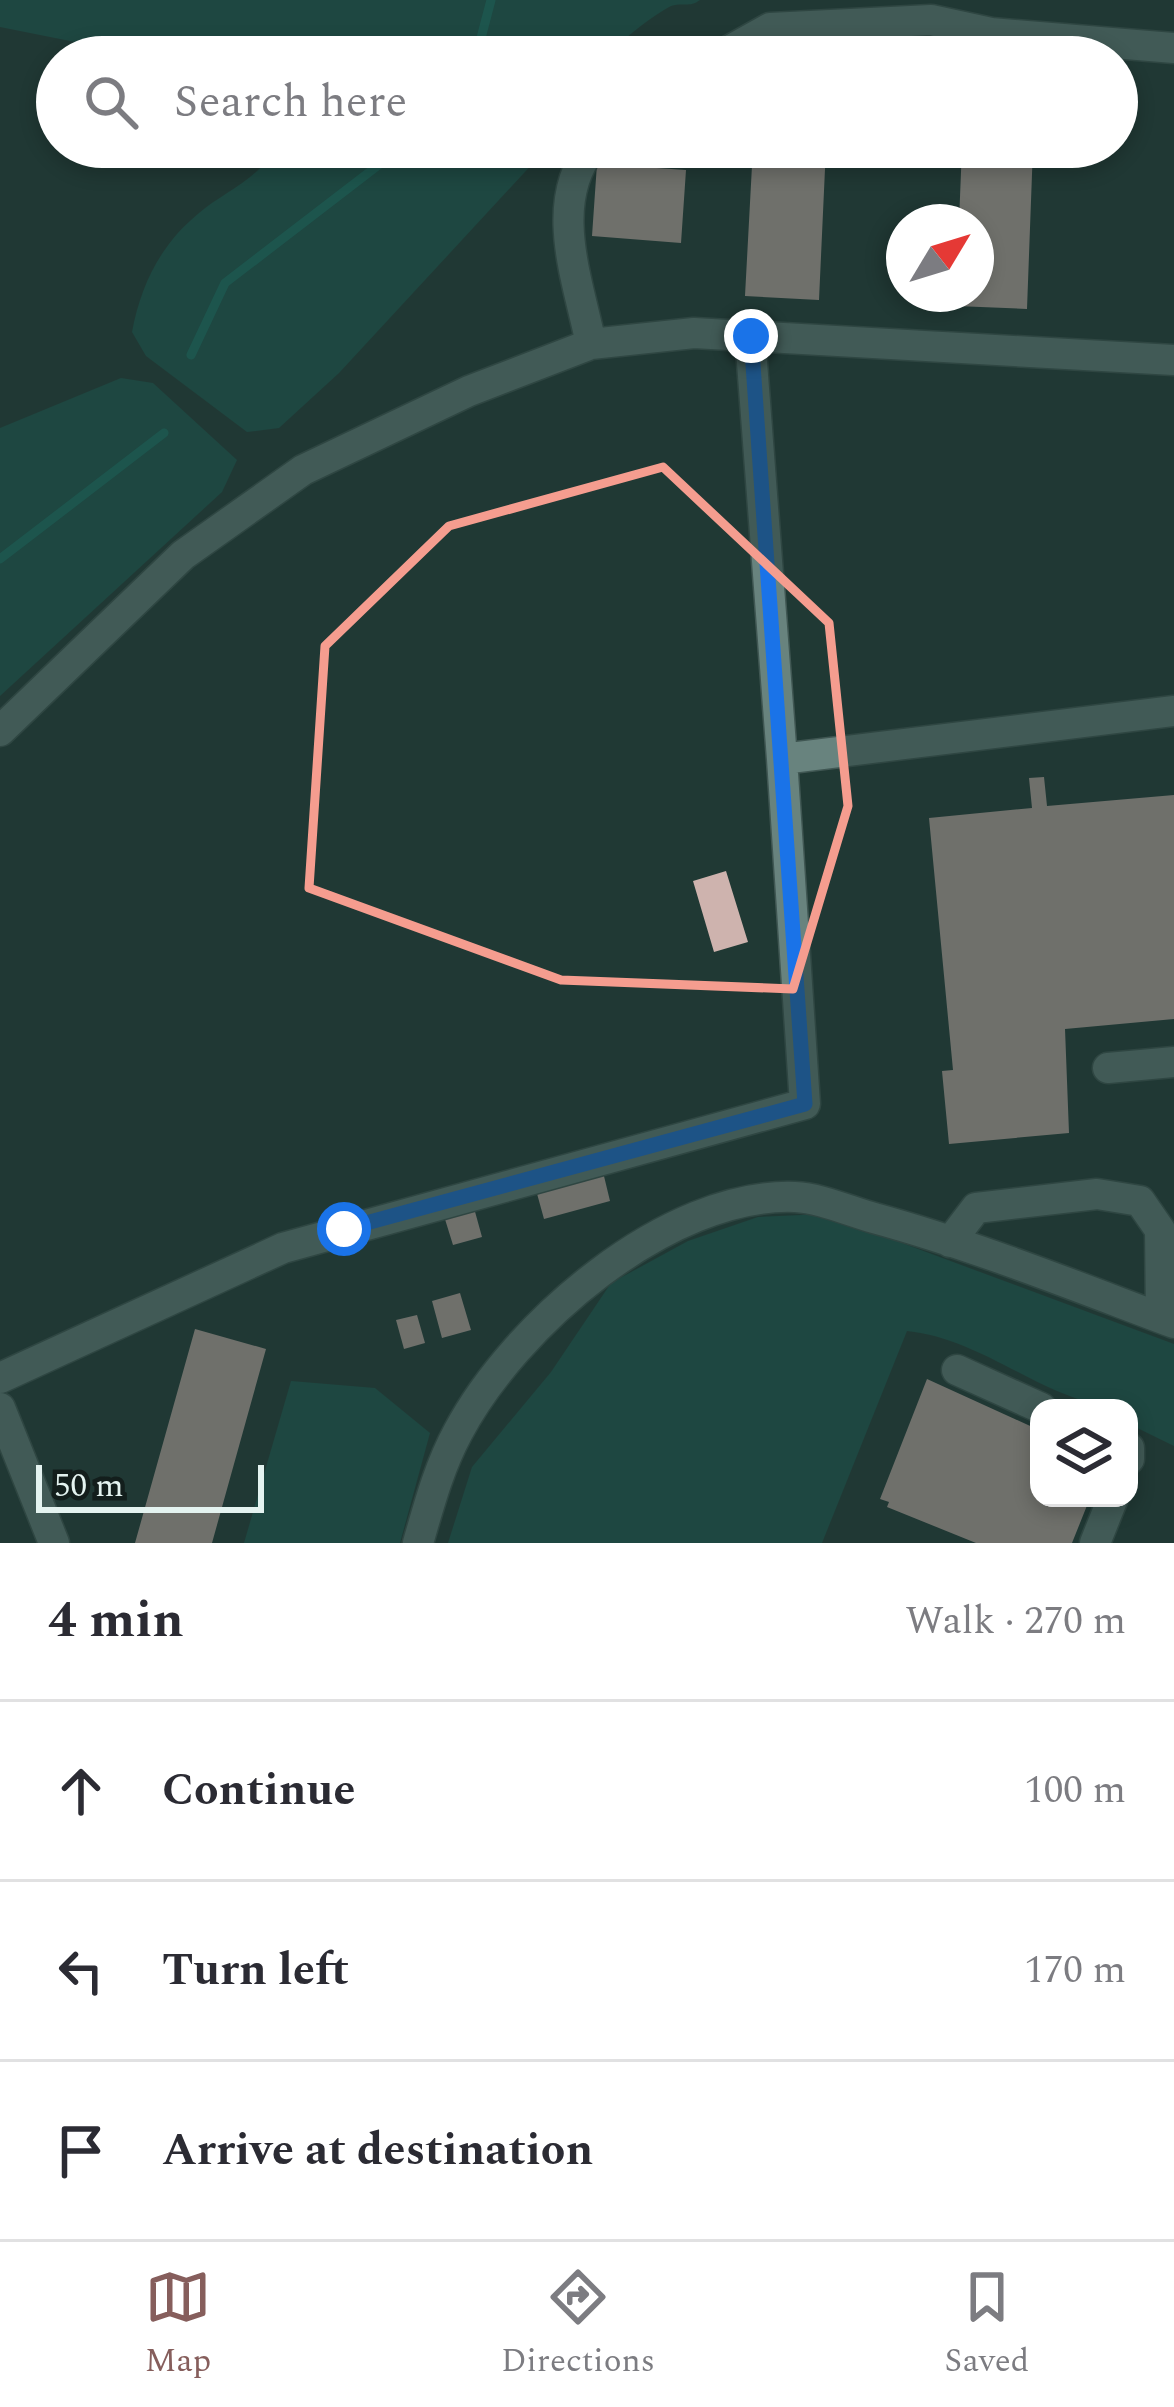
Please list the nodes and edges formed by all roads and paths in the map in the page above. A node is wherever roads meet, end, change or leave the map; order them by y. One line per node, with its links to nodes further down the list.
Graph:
1 (756, 36): 2 (lane)
2 (1028, 36)
3 (1138, 45): 4 (lane)
4 (1174, 48)
5 (575, 168): 7 (lane)
6 (751, 336): 7 (lane); 8 (lane); 11 (lane)
7 (591, 344): 10 (lane)
8 (1174, 360)
9 (1174, 711): 11 (lane)
10 (0, 731)
11 (782, 759): 17 (lane)
12 (1174, 1062): 13 (lane)
13 (1108, 1068)
14 (950, 1242): 15 (lane); 15 (lane); 22 (lane)
15 (1167, 1320)
16 (957, 1370): 18 (lane)
17 (0, 1378)
18 (1030, 1403)
19 (0, 1408): 21 (lane)
20 (1109, 1507): 23 (lane)
21 (54, 1543)
22 (418, 1543)
23 (1095, 1543)

